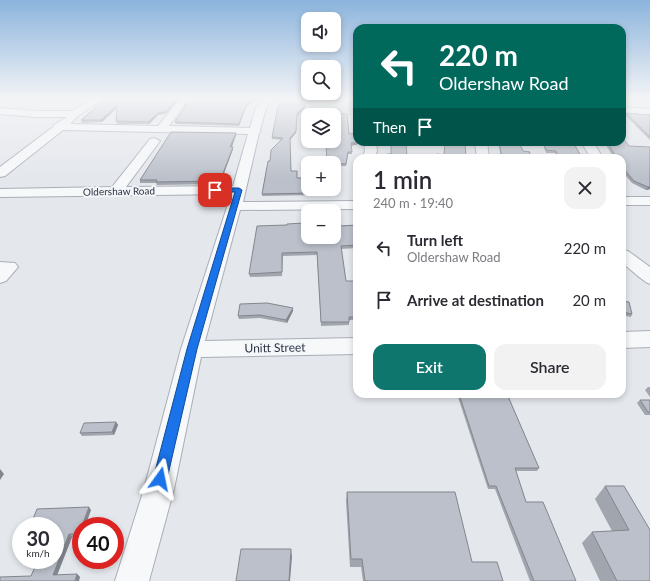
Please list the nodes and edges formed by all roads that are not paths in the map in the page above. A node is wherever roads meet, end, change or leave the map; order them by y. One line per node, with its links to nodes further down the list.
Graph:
1 (61, 125): 4 (street)
2 (164, 125): 5 (street)
3 (257, 125): 6 (street)
4 (58, 127): 5 (street); 8 (street)
5 (161, 129): 6 (street)
6 (256, 131): 9 (street)
7 (154, 141): 10 (street)
8 (0, 173)
9 (239, 190): 10 (street, Oldershaw Road); 15 (street)
10 (116, 191): 11 (street, Oldershaw Road)
11 (0, 193)
12 (626, 200): 13 (street)
13 (650, 201)
14 (353, 205): 15 (street)
15 (233, 206): 23 (street)
16 (626, 258): 19 (street)
17 (0, 267): 18 (street)
18 (0, 276)
19 (650, 278)
20 (650, 339): 21 (street)
21 (626, 340)
22 (353, 346): 23 (street, Unitt Street)
23 (192, 349): 24 (street)
24 (132, 581)

